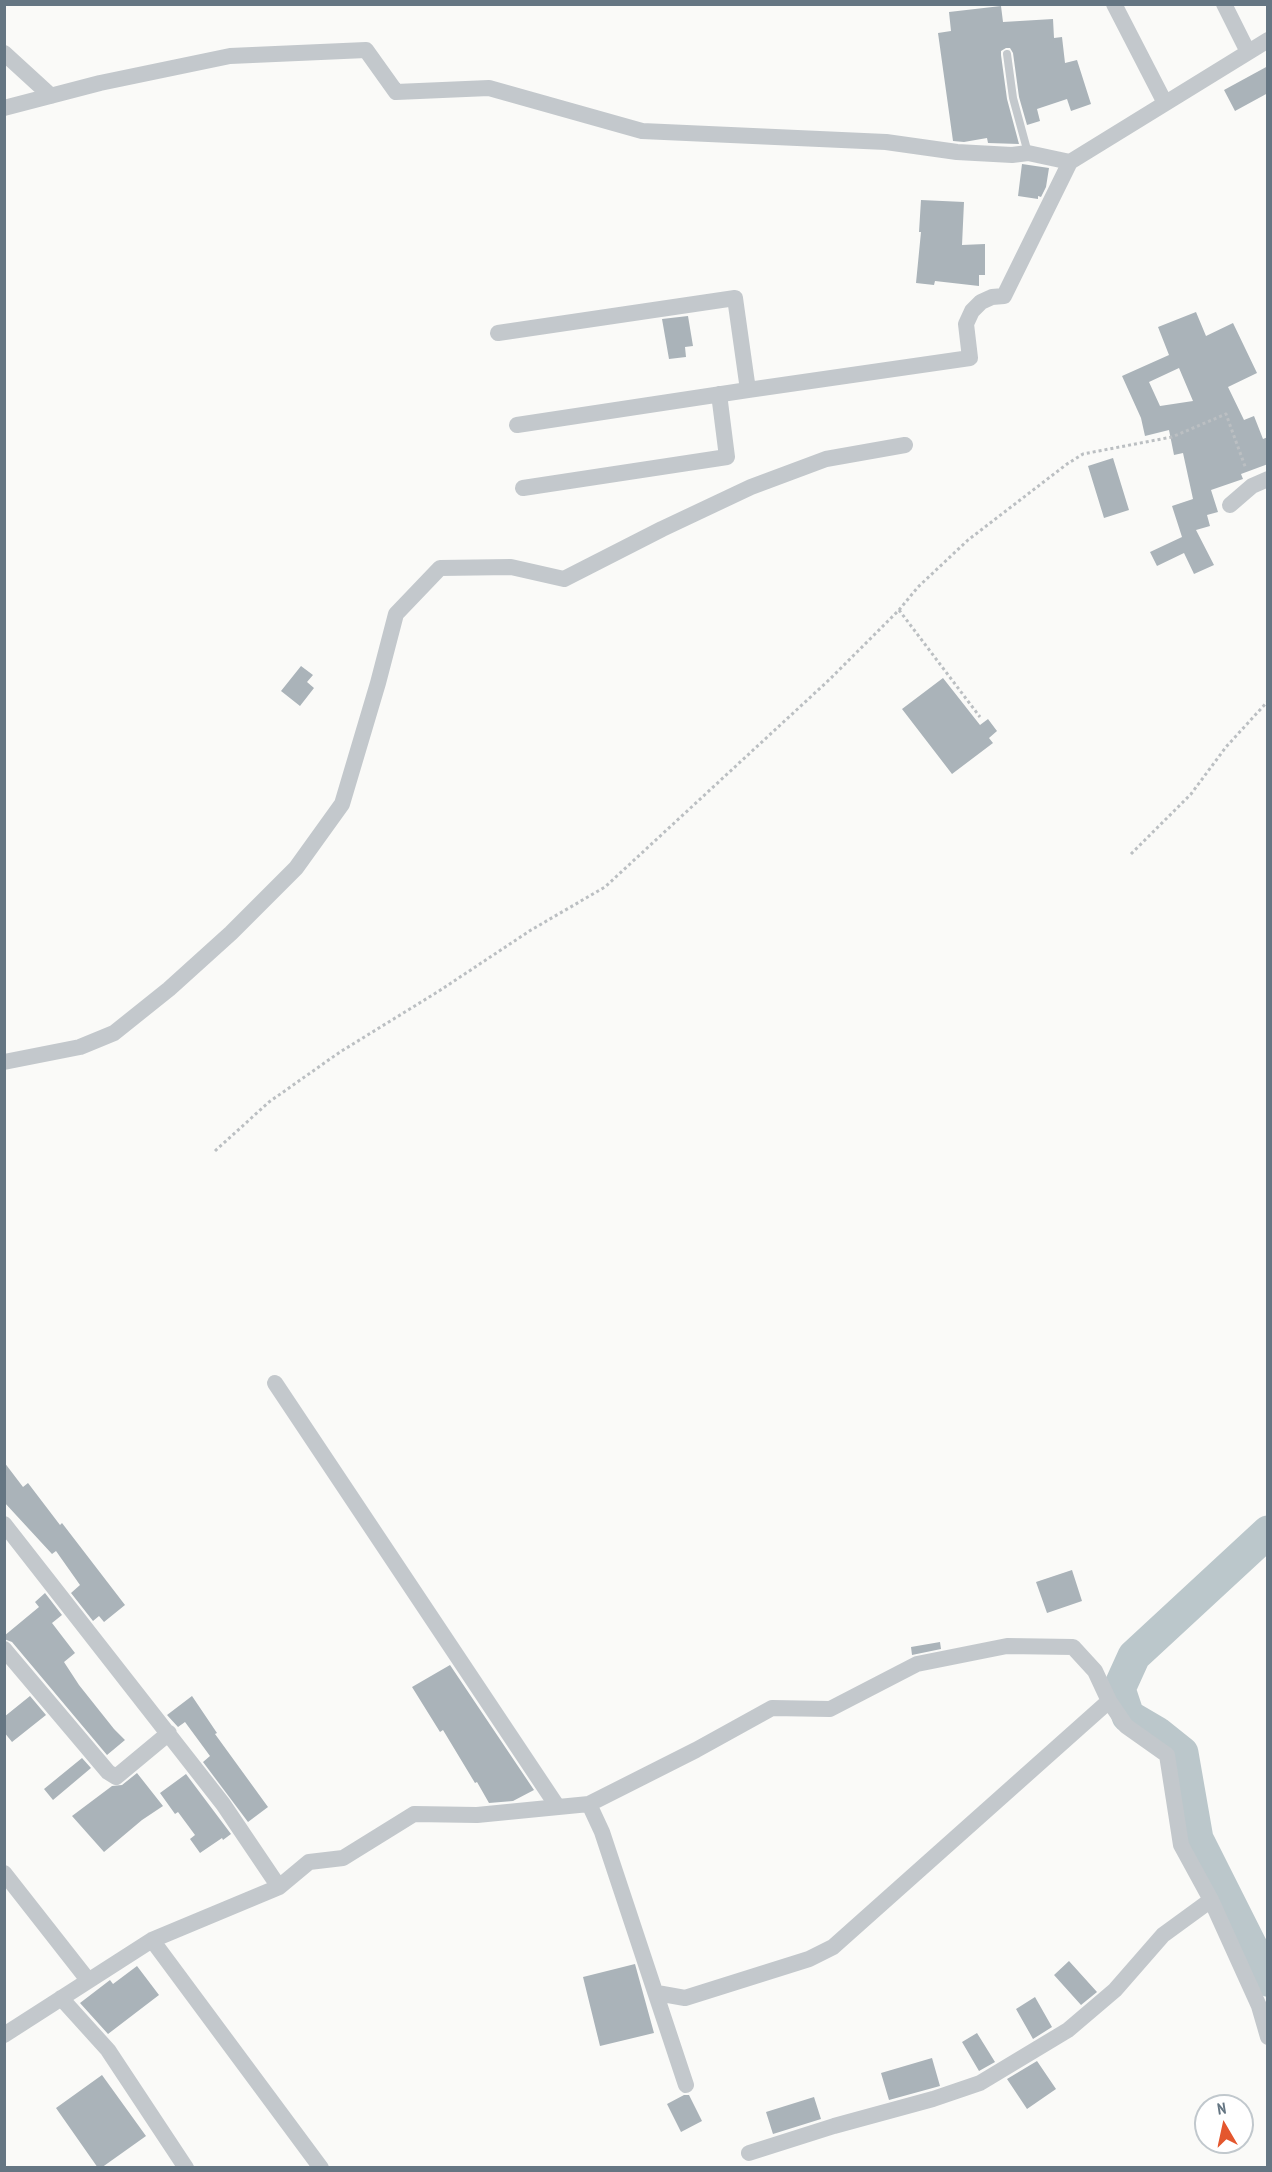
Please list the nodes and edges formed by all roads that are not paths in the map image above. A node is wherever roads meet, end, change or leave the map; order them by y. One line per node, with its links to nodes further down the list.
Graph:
1 (1114, 4): 8 (street)
2 (1224, 4): 4 (street)
3 (1268, 40): 4 (street)
4 (1248, 52): 8 (street)
5 (4, 53): 7 (street)
6 (1007, 54): 10 (lane)
7 (51, 96): 9 (street); 10 (street)
8 (1165, 103): 11 (street)
9 (4, 108)
10 (1028, 153): 11 (street)
11 (1070, 162): 13 (street)
12 (498, 333): 13 (street)
13 (748, 390): 14 (street)
14 (718, 394): 15 (street); 18 (street)
15 (517, 425)
16 (905, 445): 20 (street)
17 (1260, 482): 19 (street)
18 (523, 488)
19 (1230, 505)
20 (4, 1062)
21 (275, 1383): 27 (street)
22 (4, 1524): 25 (street)
23 (4, 1649): 25 (street)
24 (1109, 1701): 26 (street); 30 (street); 33 (street)
25 (169, 1733): 29 (street)
26 (590, 1804): 27 (street); 33 (street)
27 (557, 1806): 29 (street)
28 (4, 1873): 32 (street)
29 (279, 1887): 31 (street)
30 (1211, 1900): 36 (street); 38 (street)
31 (152, 1940): 32 (street); 40 (street)
32 (88, 1980): 34 (street)
33 (657, 1993): 37 (street)
34 (61, 1998): 35 (street); 39 (street)
35 (6, 2030)
36 (1268, 2037)
37 (686, 2085)
38 (748, 2153)
39 (186, 2168)
40 (321, 2168)

